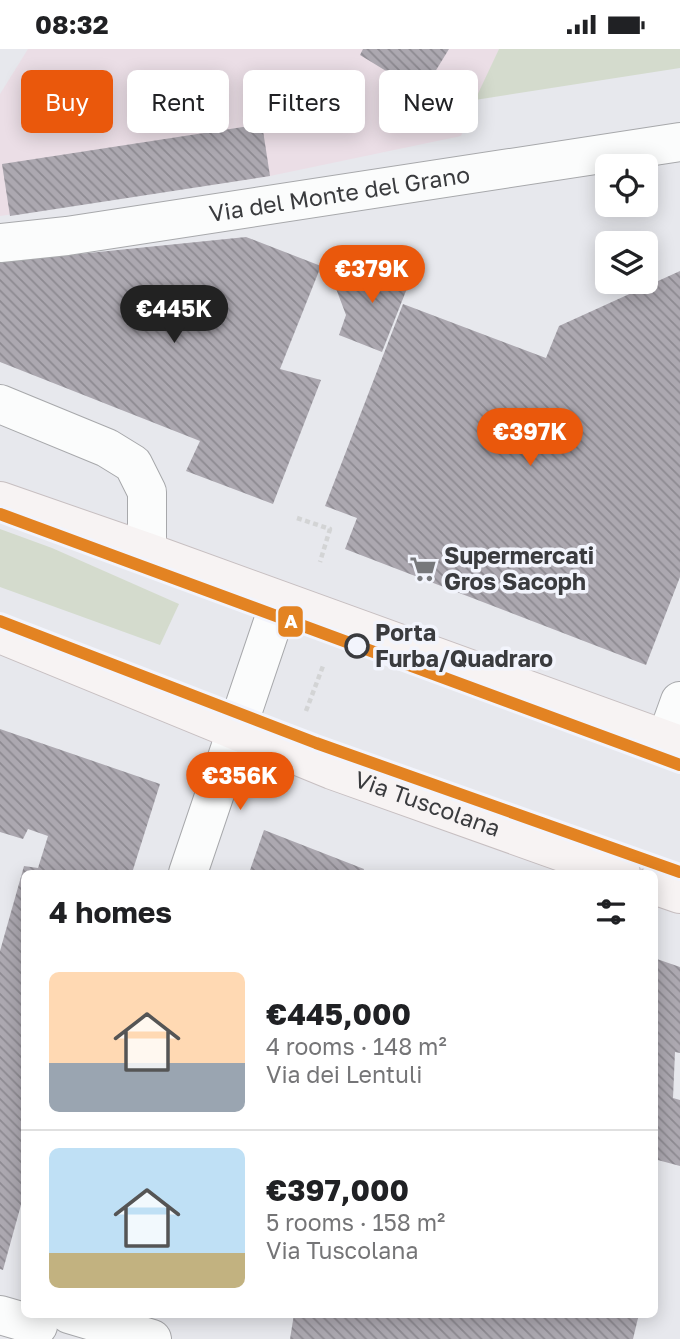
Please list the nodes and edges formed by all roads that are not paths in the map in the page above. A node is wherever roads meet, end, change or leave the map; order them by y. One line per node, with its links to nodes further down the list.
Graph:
1 (680, 142): 2 (street, Via del Monte del Grano)
2 (0, 243)
3 (0, 404): 5 (street)
4 (0, 501): 5 (main road)
5 (147, 552): 6 (main road)
6 (280, 601): 9 (street); 10 (main road)
7 (0, 634): 9 (main road, Via Tuscolana)
8 (680, 701): 10 (street)
9 (235, 732): 11 (street); 12 (main road, Via Tuscolana)
10 (673, 743)
11 (189, 870)
12 (612, 870)
13 (658, 886): 14 (main road)
14 (680, 894)
15 (0, 1315): 16 (street)
16 (45, 1323): 17 (street)
17 (152, 1339)

